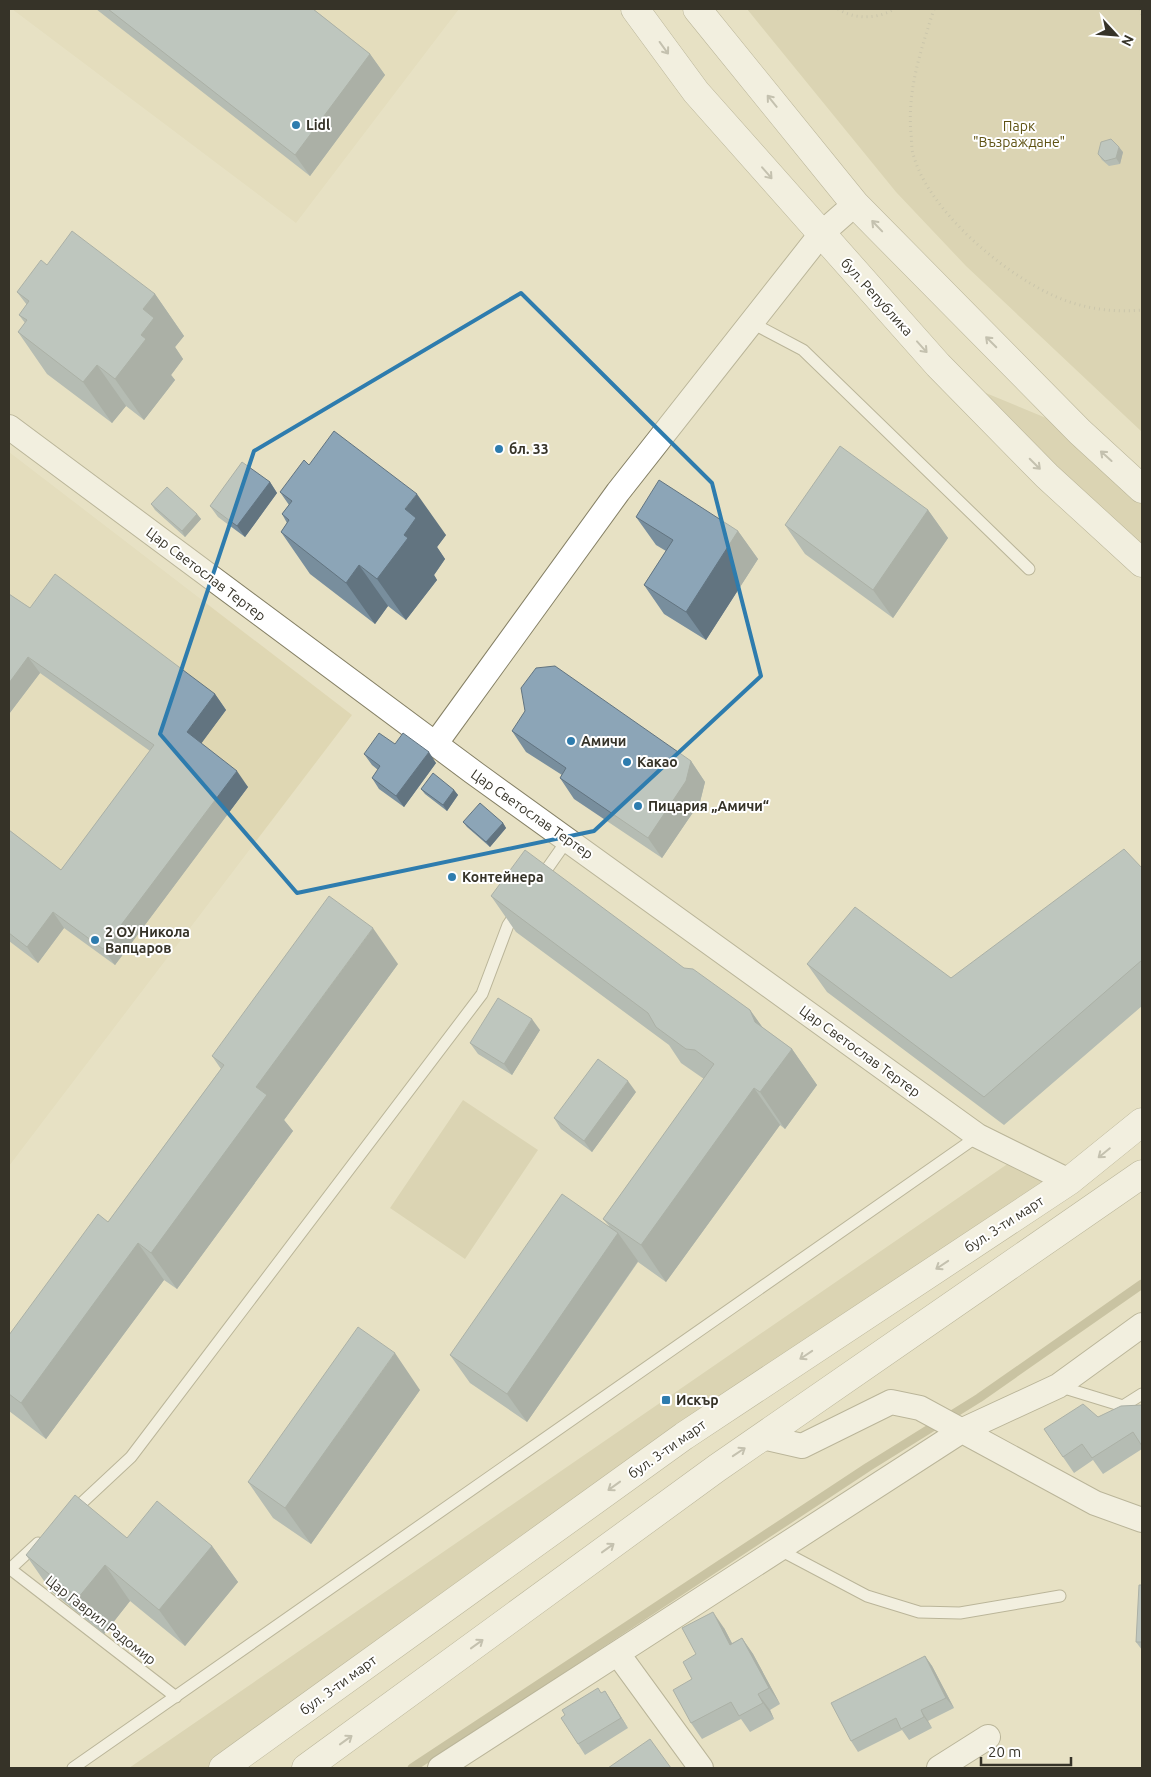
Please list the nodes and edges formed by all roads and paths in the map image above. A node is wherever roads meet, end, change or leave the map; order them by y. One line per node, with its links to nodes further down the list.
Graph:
1 (635, 9): 9 (street, бул. Република, one-way to 9)
2 (697, 9): 8 (street, one-way to 2)
3 (838, 9): 4 (path)
4 (894, 9)
5 (934, 9): 10 (path)
6 (1140, 9): 7 (path)
7 (1142, 15)
8 (855, 204): 9 (street); 13 (street, one-way to 8)
9 (820, 234): 11 (street); 14 (street, бул. Република, one-way to 14)
10 (1142, 310)
11 (750, 322): 15 (lane); 16 (street)
12 (9, 427): 16 (street, Цар Светослав Тертер)
13 (1142, 489)
14 (1142, 563)
15 (1029, 569)
16 (436, 743): 17 (street, Цар Светослав Тертер)
17 (568, 839): 18 (lane); 21 (street, Цар Светослав Тертер)
18 (535, 886)
19 (524, 901): 30 (lane)
20 (1142, 1122): 23 (street, бул. 3-ти март, one-way to 23)
21 (978, 1136): 23 (street, Цар Светослав Тертер); 36 (lane)
22 (1142, 1174): 28 (street)
23 (1069, 1181): 39 (street, бул. 3-ти март, one-way to 39)
24 (1142, 1325): 25 (street)
25 (1058, 1386): 26 (lane); 27 (street)
26 (1142, 1394)
27 (960, 1429): 28 (street); 29 (street); 32 (street)
28 (762, 1437): 40 (street, one-way to 28)
29 (1142, 1520)
30 (60, 1523)
31 (46, 1536): 33 (lane)
32 (778, 1549): 34 (lane); 35 (street)
33 (10, 1568): 36 (lane, Цар Гаврил Радомир)
34 (1060, 1596)
35 (618, 1654): 41 (street); 42 (street)
36 (176, 1696): 38 (lane)
37 (988, 1737): 43 (street)
38 (73, 1768)
39 (223, 1768)
40 (306, 1768)
41 (440, 1768)
42 (700, 1768)
43 (939, 1768)

